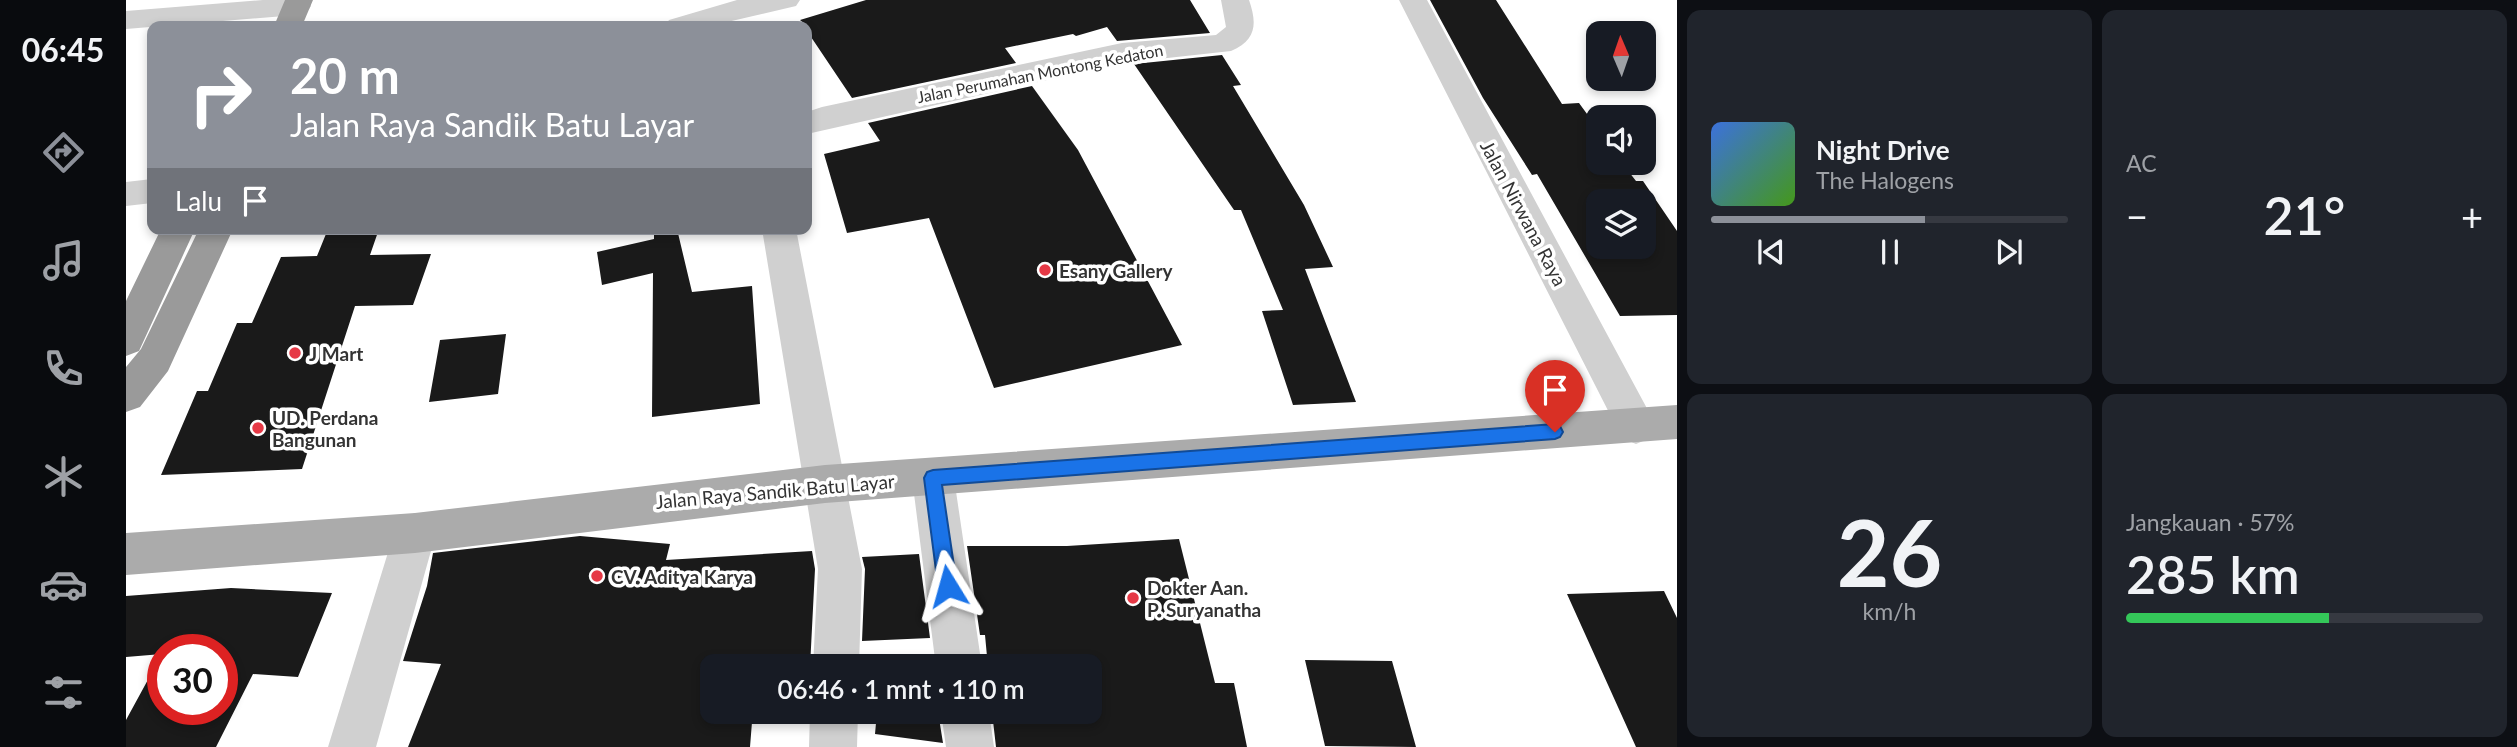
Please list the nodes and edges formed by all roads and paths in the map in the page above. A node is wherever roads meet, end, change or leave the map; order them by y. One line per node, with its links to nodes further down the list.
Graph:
1 (663, 0): 7 (street)
2 (786, 0): 8 (street)
3 (1235, 0): 9 (street, Jalan Perumahan Montong Kedaton)
4 (1413, 0): 18 (street, Jalan Nirwana Raya)
5 (294, 11): 6 (street)
6 (126, 20)
7 (671, 21)
8 (696, 21)
9 (812, 121)
10 (147, 192): 11 (street)
11 (126, 194)
12 (175, 235): 15 (highway)
13 (213, 235): 16 (highway)
14 (780, 235): 20 (street)
15 (126, 340)
16 (126, 395)
17 (1677, 422): 18 (main road, Jalan Raya Sandik Batu Layar)
18 (1636, 426): 19 (main road, Jalan Raya Sandik Batu Layar)
19 (933, 478): 20 (main road, Jalan Raya Sandik Batu Layar); 24 (street)
20 (825, 484): 21 (main road, Jalan Raya Sandik Batu Layar); 23 (street)
21 (415, 533): 22 (main road, Jalan Raya Sandik Batu Layar); 27 (street)
22 (126, 554)
23 (837, 654)
24 (957, 654)
25 (834, 724): 28 (street)
26 (967, 724): 29 (street)
27 (352, 747)
28 (833, 747)
29 (970, 747)

